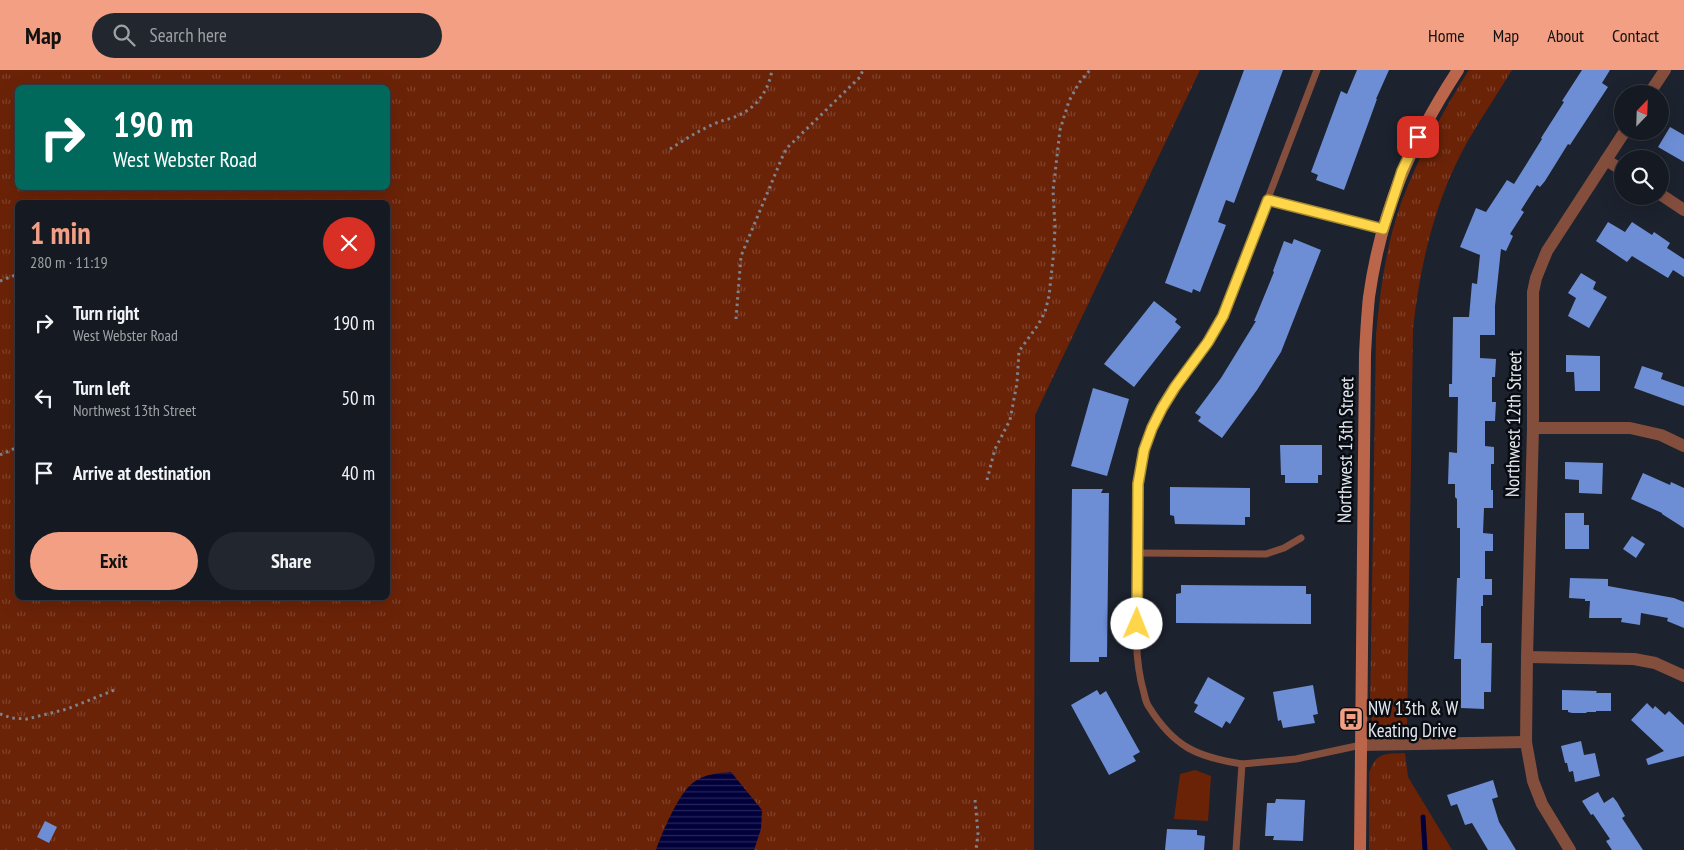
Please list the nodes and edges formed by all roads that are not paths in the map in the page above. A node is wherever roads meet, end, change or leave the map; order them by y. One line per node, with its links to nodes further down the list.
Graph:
1 (1317, 70): 8 (lane)
2 (1458, 70): 11 (main road, Northwest 13th Street)
3 (1665, 70): 4 (street)
4 (1655, 85)
5 (1619, 140): 6 (street, Northwest 12th Street)
6 (1606, 160): 7 (street); 12 (street, Northwest 12th Street)
7 (1614, 165)
8 (1268, 200): 11 (lane); 15 (lane)
9 (1669, 200): 10 (street)
10 (1684, 210)
11 (1383, 229): 19 (main road, Northwest 13th Street)
12 (1533, 428): 13 (street); 16 (street, Northwest 12th Street)
13 (1684, 446)
14 (1301, 538): 15 (lane)
15 (1139, 553): 20 (lane)
16 (1527, 657): 17 (street); 18 (street, Northwest 12th Street)
17 (1684, 676)
18 (1526, 742): 19 (street); 23 (street, Northwest 12th Street)
19 (1361, 745): 20 (lane); 22 (main road, Northwest 13th Street)
20 (1242, 764): 21 (lane)
21 (1236, 850)
22 (1360, 850)
23 (1570, 850)

